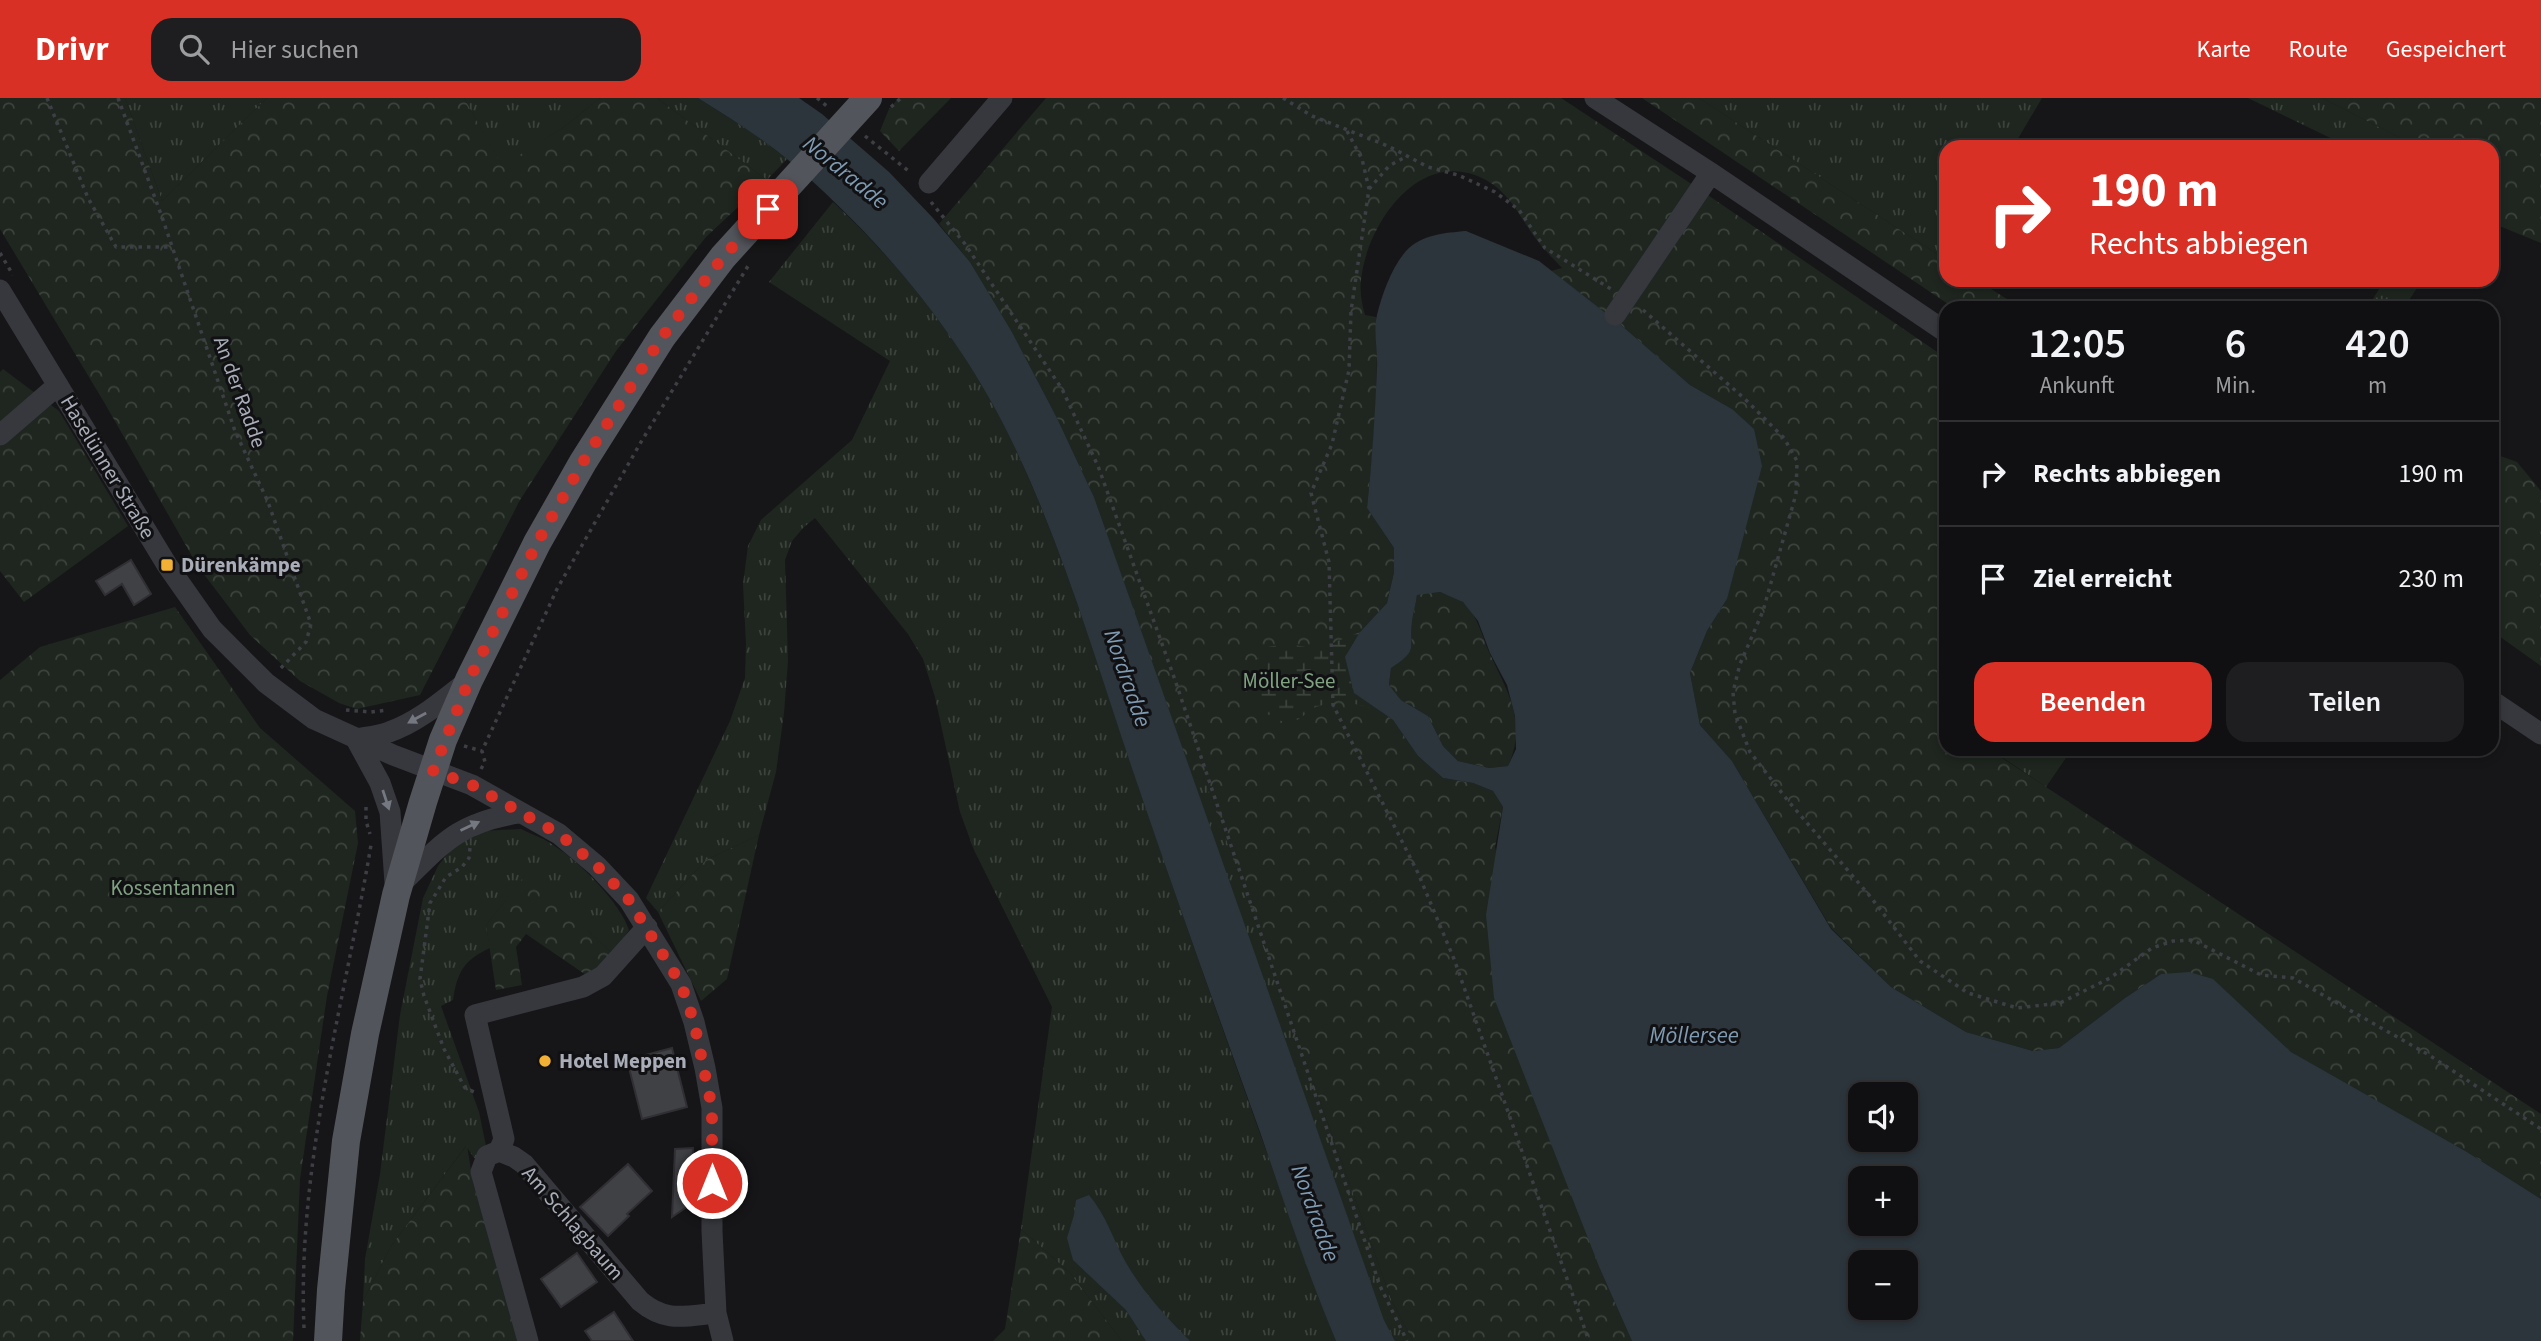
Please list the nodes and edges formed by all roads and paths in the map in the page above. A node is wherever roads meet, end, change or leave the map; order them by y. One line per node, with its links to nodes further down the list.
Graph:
1 (47, 98): 16 (path)
2 (118, 98): 16 (path, An der Radde)
3 (817, 98): 9 (path)
4 (901, 98): 8 (path)
5 (1002, 98): 14 (street)
6 (1283, 98): 10 (path)
7 (1595, 98): 13 (street)
8 (879, 103): 27 (main road)
9 (839, 115)
10 (1346, 129): 12 (path); 15 (path)
11 (860, 132): 14 (path)
12 (1407, 156): 15 (path); 20 (path)
13 (1711, 173): 20 (street); 22 (street)
14 (929, 183): 47 (path)
15 (1369, 189): 48 (path)
16 (172, 247): 25 (path, An der Radde)
17 (0, 253): 19 (path)
18 (754, 258): 33 (path)
19 (6, 283): 23 (street, Haselünner Straße)
20 (1626, 296): 21 (street); 41 (path)
21 (1615, 315)
22 (1939, 327)
23 (58, 385): 24 (street); 25 (street, Haselünner Straße)
24 (0, 435)
25 (272, 677): 26 (path); 32 (street, Haselünner Straße)
26 (288, 679)
27 (469, 680): 32 (street, one-way to 32); 34 (main road)
28 (2499, 706): 31 (street)
29 (394, 709): 30 (path)
30 (340, 710)
31 (2541, 734)
32 (356, 739): 34 (street, Haselünner Straße); 38 (street, one-way to 38)
33 (482, 751)
34 (433, 771): 36 (street); 38 (main road)
35 (370, 799): 44 (path)
36 (519, 813): 37 (street, one-way to 36); 39 (street)
37 (462, 830): 38 (street); 40 (path)
38 (398, 890): 44 (main road)
39 (647, 926): 40 (street); 43 (street)
40 (495, 1101): 42 (street)
41 (2541, 1129)
42 (499, 1151): 43 (street, Am Schlagbaum); 45 (street, Am Schlagbaum)
43 (716, 1313): 46 (street)
44 (316, 1336)
45 (528, 1341)
46 (723, 1341)
47 (1407, 1341)
48 (1589, 1341)

